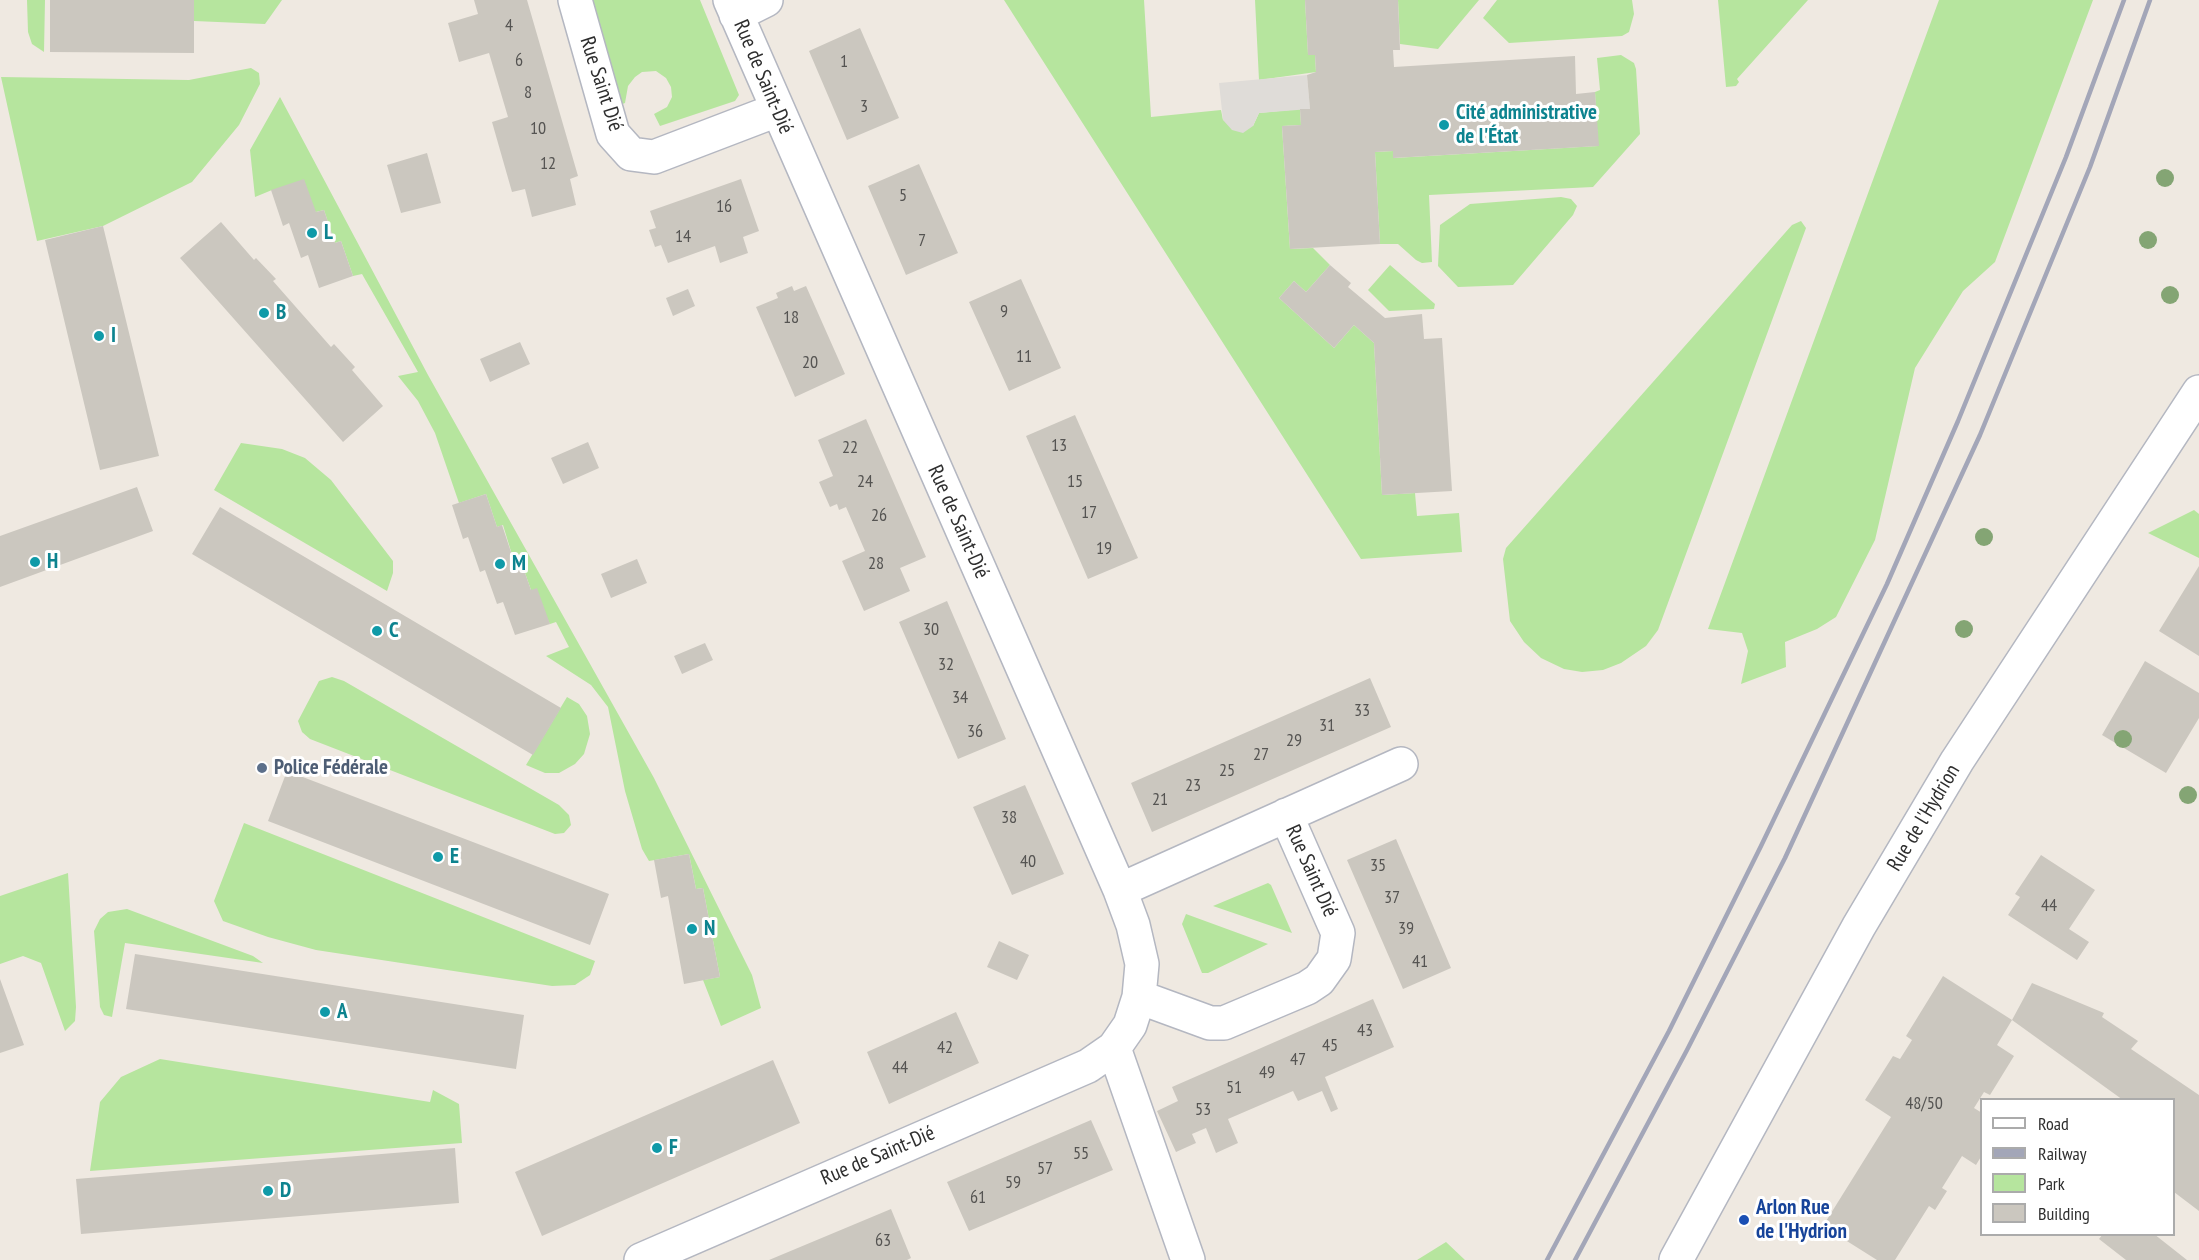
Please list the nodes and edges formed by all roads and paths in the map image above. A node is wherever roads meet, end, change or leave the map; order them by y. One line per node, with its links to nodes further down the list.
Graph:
1 (575, 0): 4 (street, Rue Saint Dié)
2 (766, 0): 3 (street)
3 (733, 7): 4 (street, Rue de Saint-Dié)
4 (777, 110): 8 (street, Rue de Saint-Dié)
5 (2199, 392): 13 (street, Rue de l'Hydrion)
6 (1401, 764): 7 (street, Rue Saint Dié)
7 (1286, 815): 8 (street, Rue Saint Dié); 9 (street, Rue Saint Dié)
8 (1120, 890): 9 (street, Rue de Saint-Dié)
9 (1139, 997): 10 (street, Rue de Saint-Dié)
10 (1114, 1048): 11 (street, Rue de Saint-Dié); 12 (street)
11 (641, 1260)
12 (1188, 1260)
13 (1676, 1260)

